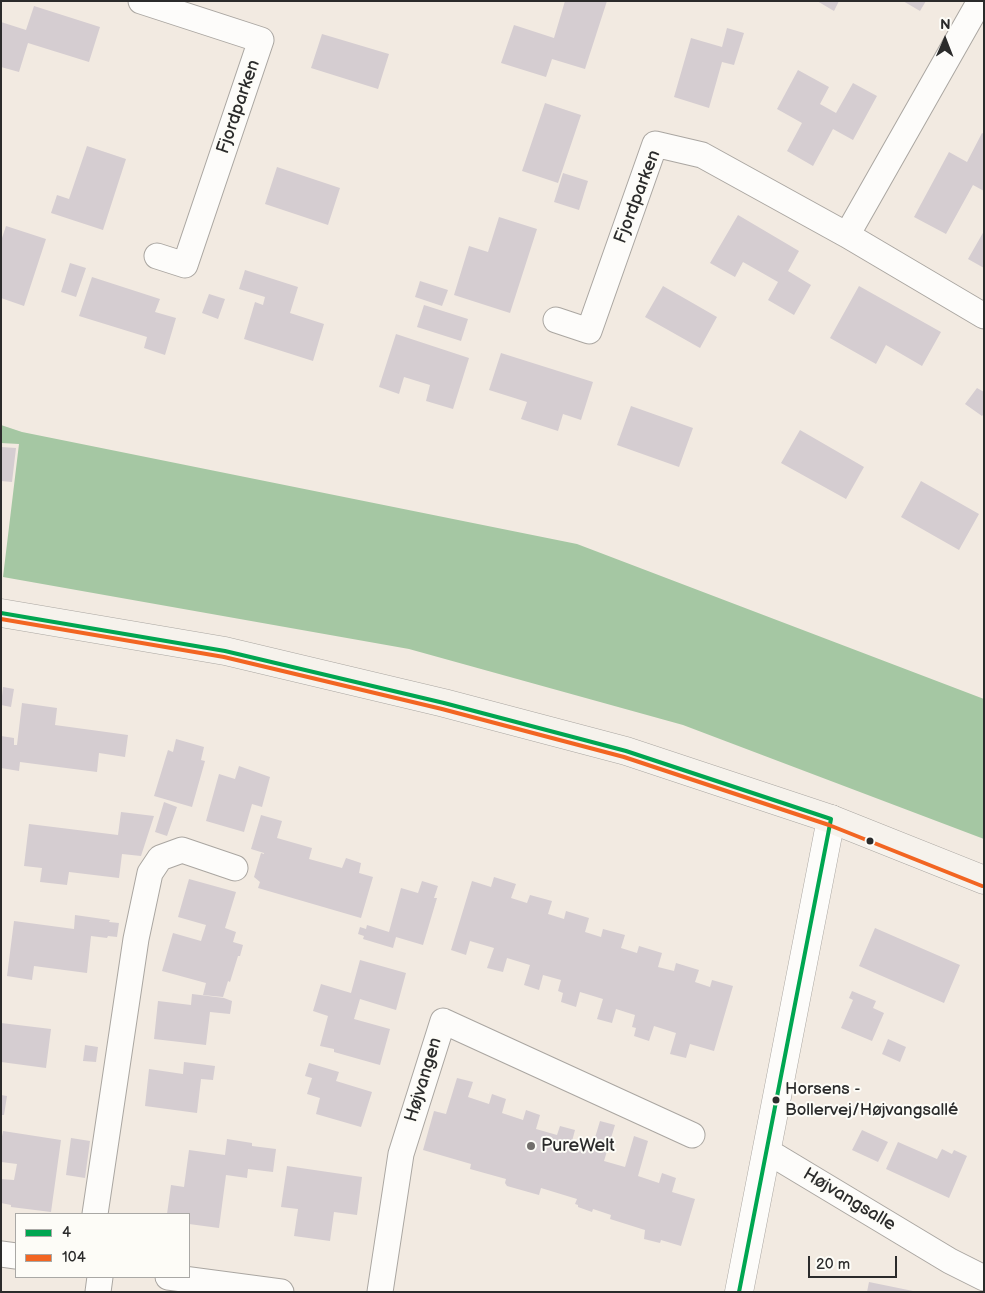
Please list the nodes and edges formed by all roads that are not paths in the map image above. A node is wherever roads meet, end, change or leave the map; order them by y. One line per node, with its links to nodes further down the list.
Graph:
1 (140, 1): 4 (street, Fjordparken)
2 (980, 1): 3 (street)
3 (847, 235): 5 (street, Fjordparken); 6 (street, Fjordparken)
4 (157, 256)
5 (984, 316)
6 (556, 320)
7 (1, 613): 8 (main road)
8 (831, 820): 10 (main road); 12 (street)
9 (235, 868): 13 (street)
10 (984, 880)
11 (692, 1135): 21 (street, Højvangen)
12 (768, 1151): 18 (street, Højvangsalle); 22 (street)
13 (95, 1213)
14 (1, 1254): 15 (street)
15 (15, 1256)
16 (100, 1278): 19 (street)
17 (176, 1278): 20 (street)
18 (984, 1278)
19 (98, 1292)
20 (281, 1292)
21 (380, 1292)
22 (739, 1292)

